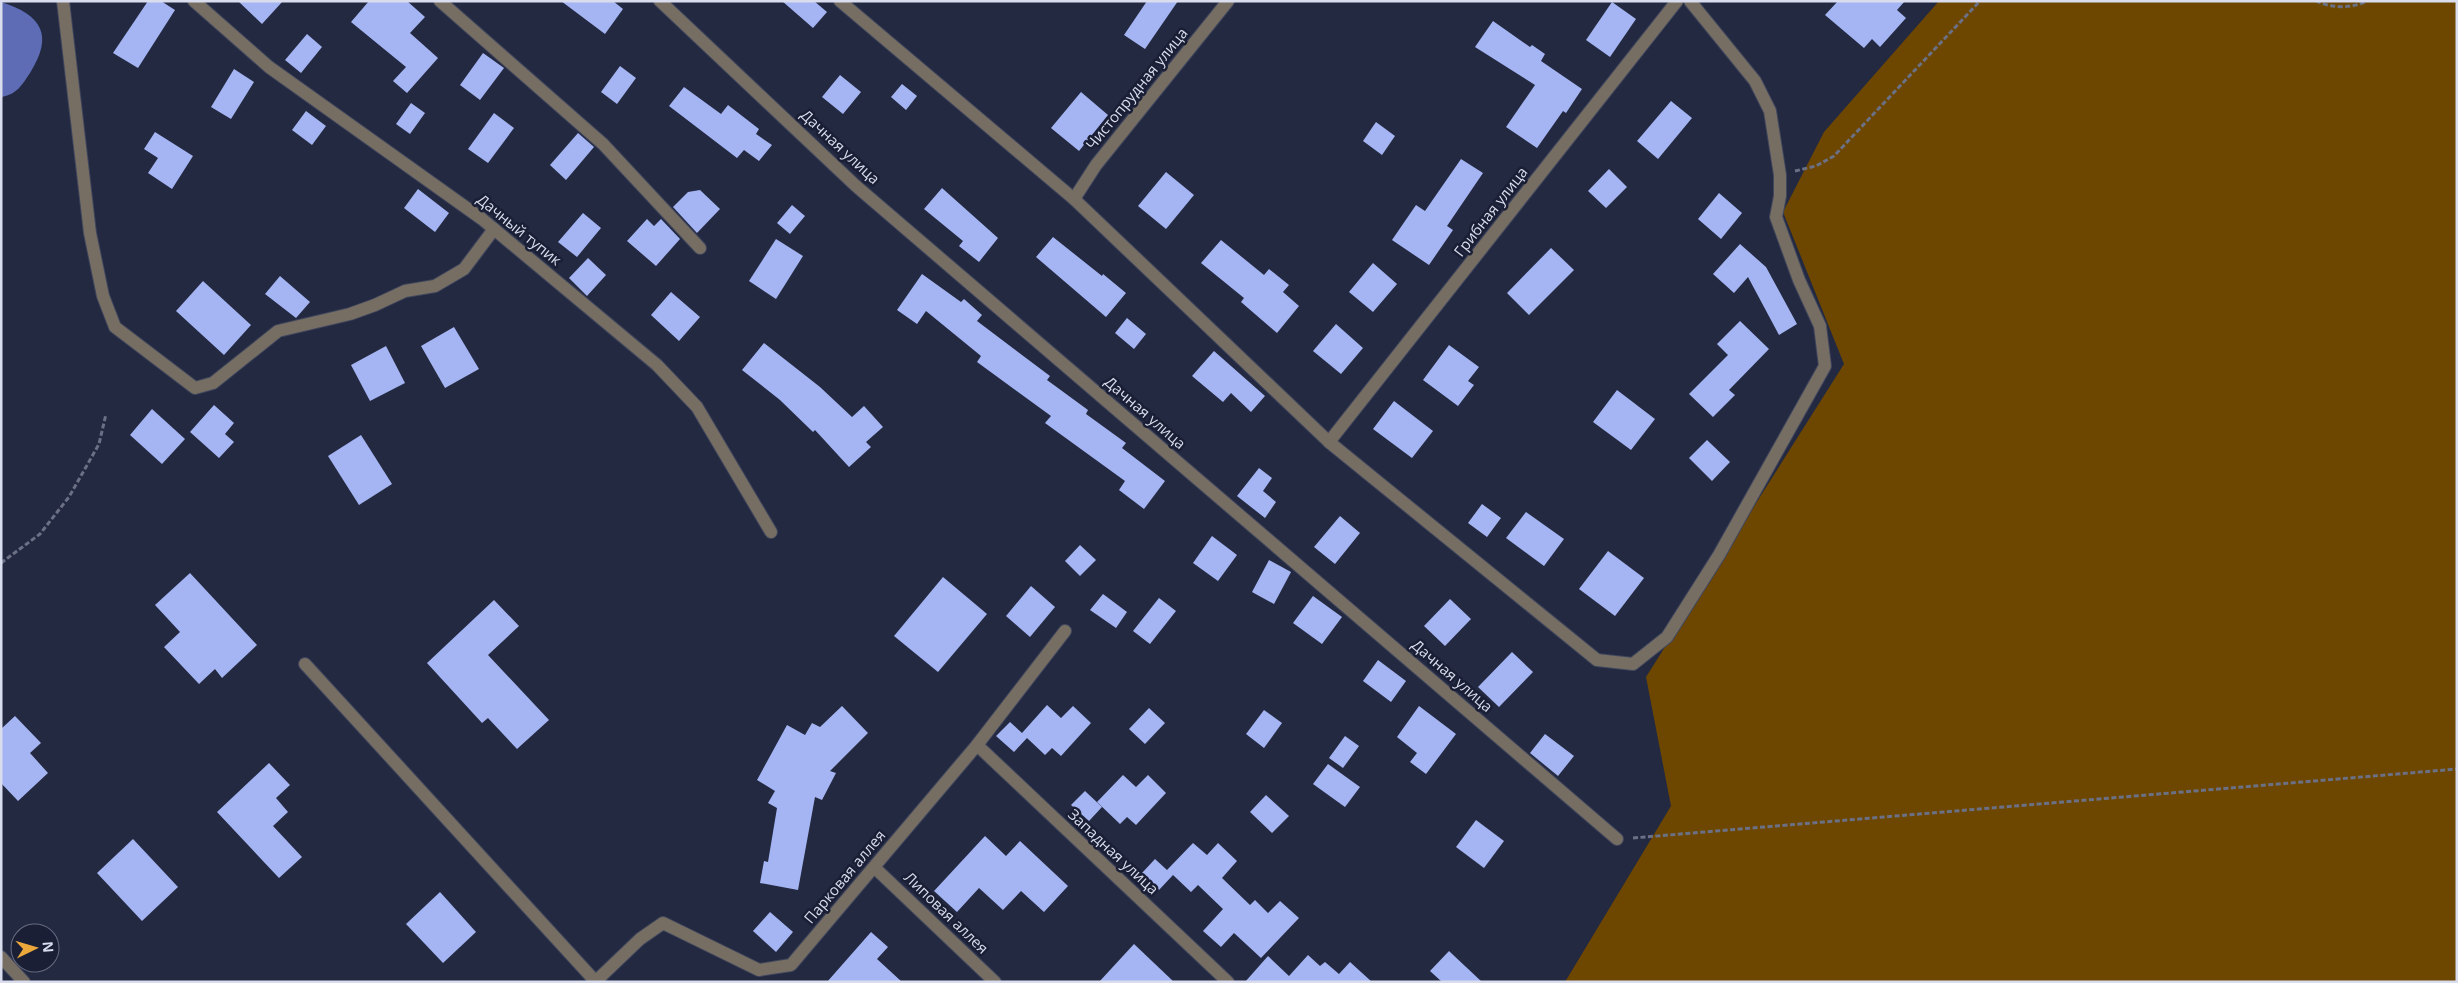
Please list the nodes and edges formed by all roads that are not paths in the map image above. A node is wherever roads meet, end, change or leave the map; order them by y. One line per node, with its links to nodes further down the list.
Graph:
1 (63, 1): 10 (street)
2 (194, 1): 10 (street, Дачный тупик)
3 (440, 1): 11 (street)
4 (660, 1): 17 (street, Дачная улица)
5 (1228, 1): 9 (street, Чистопрудная улица)
6 (1677, 1): 12 (street, Грибная улица)
7 (1690, 1): 12 (street)
8 (843, 2): 9 (street)
9 (1074, 199): 12 (street)
10 (494, 229): 13 (street, Дачный тупик)
11 (700, 248)
12 (1329, 442)
13 (771, 532)
14 (1066, 631): 16 (street, Парковая аллея)
15 (305, 664): 21 (street)
16 (977, 745): 18 (street, Парковая аллея); 23 (street, Западная улица)
17 (1617, 839)
18 (875, 868): 21 (street, Парковая аллея); 22 (street, Липовая аллея)
19 (1, 957): 20 (street)
20 (24, 982)
21 (596, 982)
22 (995, 982)
23 (1228, 982)

